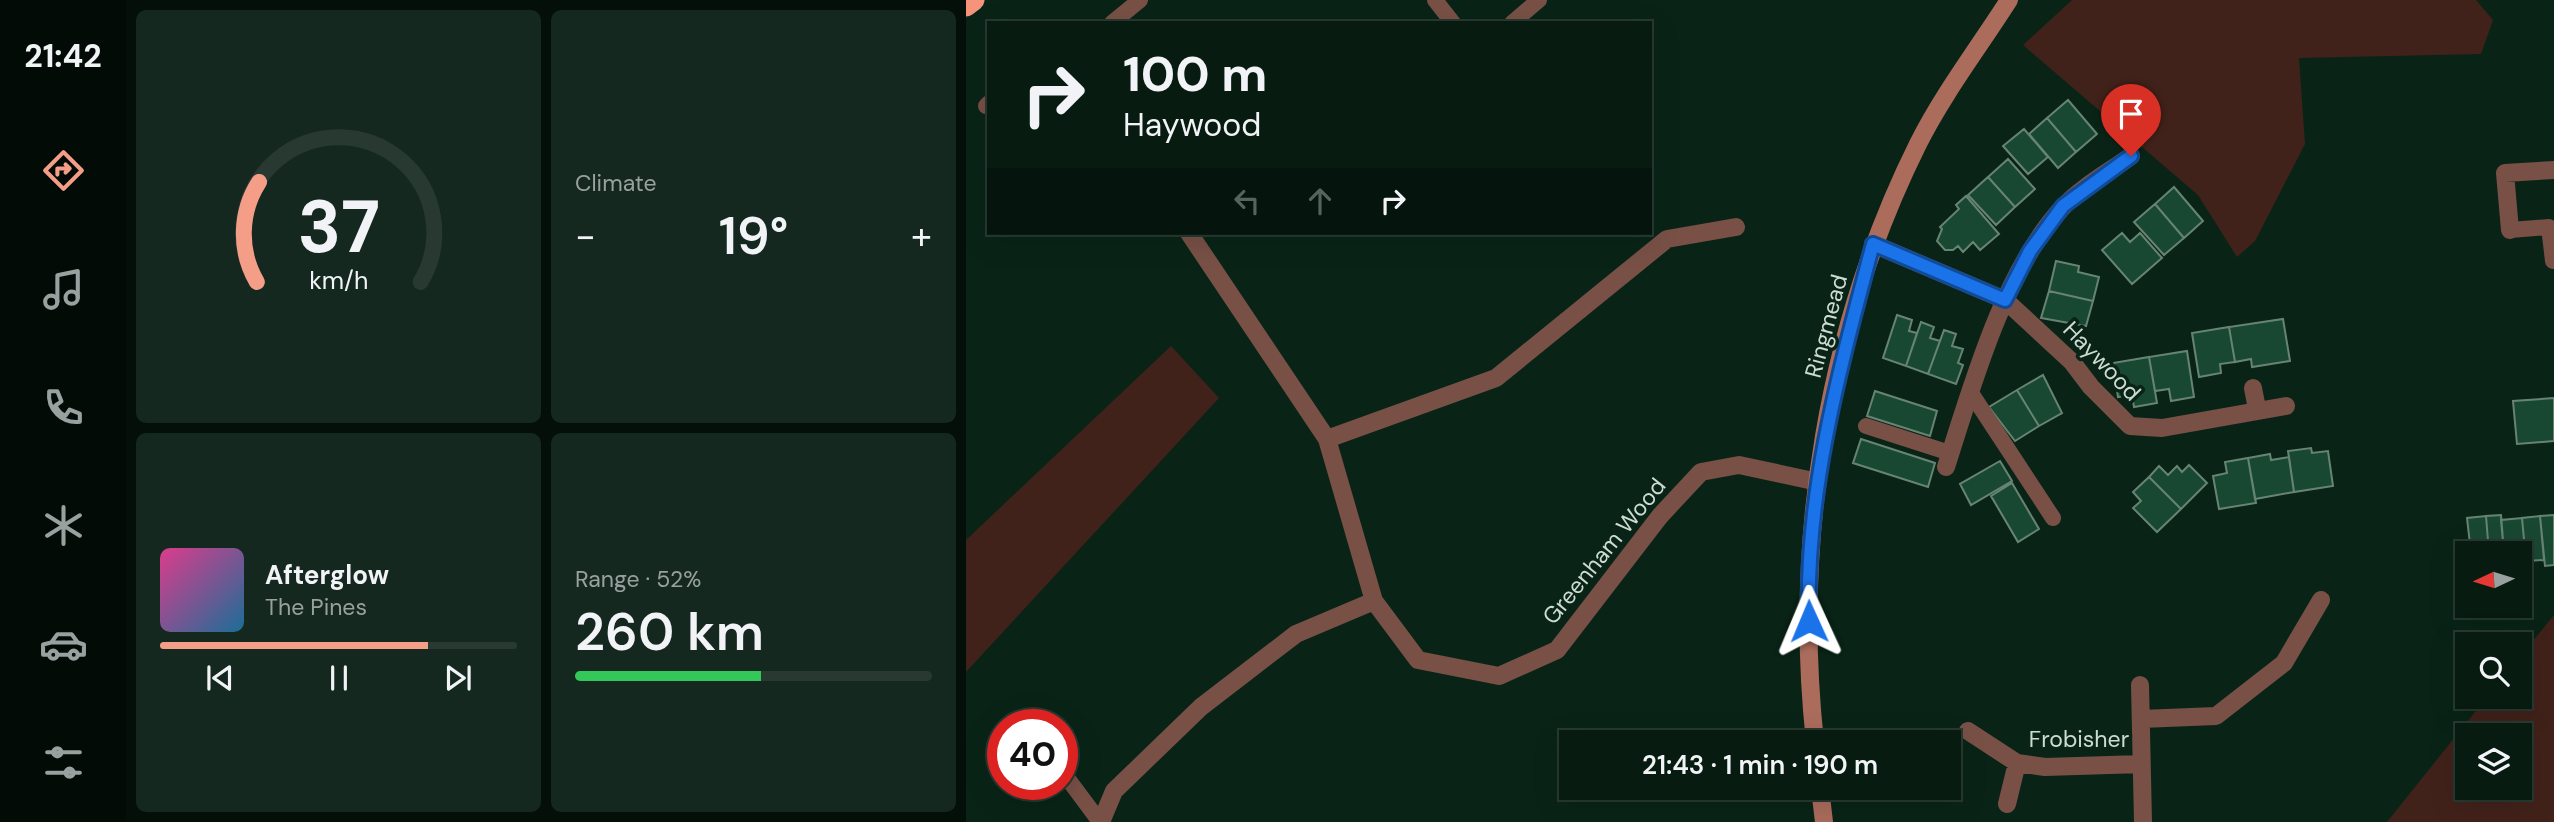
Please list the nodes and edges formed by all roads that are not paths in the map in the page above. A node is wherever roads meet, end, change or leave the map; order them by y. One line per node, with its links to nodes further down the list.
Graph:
1 (974, 0): 6 (highway)
2 (1140, 0): 7 (lane)
3 (1434, 0): 8 (lane)
4 (2009, 0): 15 (street, Ringmead)
5 (1537, 1): 9 (lane)
6 (966, 6)
7 (1114, 21)
8 (1451, 21)
9 (1514, 21)
10 (2131, 156): 17 (street)
11 (2554, 170): 13 (street)
12 (1736, 228): 23 (street)
13 (2510, 230): 16 (lane)
14 (1190, 235): 23 (street, Greenham Wood)
15 (1873, 244): 17 (street, Haywood); 25 (street, Ringmead)
16 (2553, 261)
17 (2005, 300): 19 (street); 21 (street, Haywood)
18 (2253, 388): 21 (street)
19 (1971, 393): 24 (street); 26 (lane)
20 (2286, 406): 21 (street, Haywood)
21 (2257, 409)
22 (1866, 426): 24 (lane)
23 (1327, 439): 28 (street, Greenham Wood)
24 (1948, 460)
25 (1818, 482): 28 (street, Greenham Wood); 31 (street, Ringmead)
26 (2053, 518)
27 (2321, 600): 30 (street, Frobisher)
28 (1374, 601): 38 (street)
29 (2140, 685): 30 (street, Frobisher)
30 (2141, 719): 34 (street, Frobisher)
31 (1814, 730)
32 (1968, 731): 33 (street, Frobisher)
33 (2017, 763): 34 (street, Frobisher); 37 (street, Frobisher)
34 (2141, 764): 40 (street, Frobisher)
35 (1078, 792): 38 (lane)
36 (1822, 800): 39 (street)
37 (2007, 804)
38 (1100, 822)
39 (1824, 822)
40 (2143, 822)

